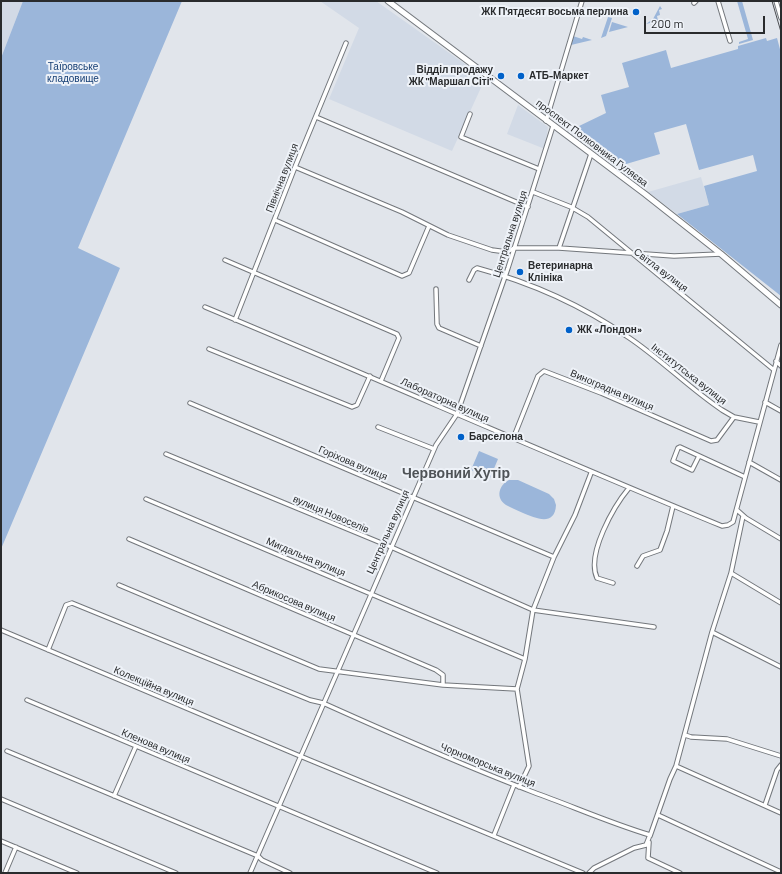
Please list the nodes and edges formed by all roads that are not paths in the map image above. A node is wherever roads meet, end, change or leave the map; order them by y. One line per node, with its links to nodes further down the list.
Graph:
1 (388, 1): 10 (main road, проспект Полковника Гуляєва)
2 (582, 1): 10 (street)
3 (718, 1): 6 (street)
4 (776, 1): 5 (street)
5 (781, 18)
6 (730, 41)
7 (346, 43): 9 (street, Північна вулиця)
8 (470, 114): 14 (street)
9 (316, 117): 13 (street, Північна вулиця); 16 (street)
10 (546, 121): 11 (main road, проспект Полковника Гуляєва)
11 (553, 126): 12 (main road, проспект Полковника Гуляєва); 14 (street, Центральна вулиця)
12 (590, 154): 17 (street); 23 (main road, проспект Полковника Гуляєва)
13 (295, 167): 18 (street, Північна вулиця); 19 (street, Світла вулиця)
14 (539, 169): 15 (street, Центральна вулиця)
15 (533, 192): 16 (street, Центральна вулиця); 17 (street)
16 (528, 207): 20 (street, Центральна вулиця)
17 (572, 207): 21 (street); 22 (street)
18 (275, 220): 19 (street); 25 (street, Північна вулиця)
19 (428, 226): 20 (street, Світла вулиця)
20 (514, 248): 21 (street, Світла вулиця); 26 (street, Центральна вулиця)
21 (559, 248): 22 (street, Світла вулиця)
22 (631, 254): 23 (street); 37 (street, Світла вулиця)
23 (721, 254): 29 (main road, проспект Полковника Гуляєва)
24 (225, 260): 25 (street)
25 (253, 272): 31 (street, Північна вулиця); 39 (street)
26 (505, 276): 27 (street, Інститутська вулиця); 33 (street, Центральна вулиця); 44 (street, Інститутська вулиця)
27 (469, 280)
28 (436, 289): 33 (street)
29 (781, 305)
30 (205, 307): 31 (street, Лабораторна вулиця)
31 (234, 320): 38 (street, Лабораторна вулиця)
32 (781, 345): 35 (street)
33 (481, 346): 43 (street, Центральна вулиця)
34 (209, 349): 38 (street)
35 (776, 361): 36 (street); 37 (street)
36 (781, 366)
37 (774, 370): 40 (street)
38 (370, 376): 39 (street, Лабораторна вулиця)
39 (381, 381): 43 (street, Лабораторна вулиця)
40 (765, 402): 42 (street); 45 (street)
41 (190, 403): 56 (street, Горіхова вулиця)
42 (781, 411)
43 (457, 414): 47 (street, Лабораторна вулиця); 48 (street, Центральна вулиця)
44 (734, 417): 45 (street, Інститутська вулиця); 47 (street, Виноградна вулиця)
45 (759, 422): 51 (street)
46 (378, 427): 48 (street)
47 (513, 439): 52 (street, Лабораторна вулиця)
48 (434, 449): 56 (street, Центральна вулиця)
49 (166, 454): 63 (street, вулиця Новоселів)
50 (699, 456): 50 (street); 53 (street)
51 (749, 462): 53 (street); 54 (street)
52 (591, 473): 55 (street, Лабораторна вулиця); 64 (street)
53 (745, 477): 59 (street)
54 (781, 480)
55 (629, 488): 58 (street, Лабораторна вулиця); 67 (street)
56 (413, 497): 63 (street, Центральна вулиця); 64 (street, Горіхова вулиця)
57 (146, 499): 69 (street, Мигдальна вулиця)
58 (673, 506): 59 (street, Лабораторна вулиця); 65 (street)
59 (737, 510): 60 (street)
60 (743, 516): 62 (street); 66 (street)
61 (129, 539): 75 (street, Абрикосова вулиця)
62 (781, 539)
63 (391, 547): 69 (street, Центральна вулиця); 71 (street, вулиця Новоселів)
64 (554, 557): 71 (street)
65 (638, 566)
66 (731, 573): 70 (street); 74 (street)
67 (614, 583)
68 (119, 585): 79 (street)
69 (370, 593): 75 (street, Центральна вулиця); 77 (street, Мигдальна вулиця)
70 (781, 603)
71 (533, 610): 72 (street, вулиця Новоселів); 77 (street)
72 (654, 627)
73 (1, 630): 76 (street, Колекційна вулиця)
74 (712, 632): 78 (street); 84 (street)
75 (352, 634): 79 (street, Центральна вулиця); 80 (street, Абрикосова вулиця)
76 (48, 650): 83 (street, Чорноморська вулиця); 87 (street, Колекційна вулиця)
77 (525, 659): 81 (street)
78 (781, 666)
79 (336, 672): 80 (street); 83 (street, Центральна вулиця)
80 (443, 685): 81 (street)
81 (517, 689): 92 (street)
82 (26, 700): 85 (street, Кленова вулиця)
83 (323, 703): 87 (street, Центральна вулиця); 91 (street, Чорноморська вулиця)
84 (685, 735): 88 (street); 90 (street)
85 (136, 746): 93 (street); 96 (street, Кленова вулиця)
86 (6, 750): 93 (street)
87 (300, 756): 96 (street, Центральна вулиця); 99 (street, Колекційна вулиця)
88 (781, 756)
89 (781, 765): 95 (street)
90 (678, 767): 95 (street); 98 (street)
91 (514, 785): 92 (street, Чорноморська вулиця); 99 (street)
92 (519, 787): 100 (street, Чорноморська вулиця)
93 (114, 796): 103 (street)
94 (1, 799): 108 (street)
95 (765, 805): 97 (street)
96 (279, 806): 103 (street, Центральна вулиця); 111 (street, Кленова вулиця)
97 (781, 812)
98 (658, 815): 100 (street); 105 (street)
99 (494, 835): 112 (street, Колекційна вулиця)
100 (650, 835): 113 (street); 114 (street)
101 (1, 841): 102 (street)
102 (16, 847): 104 (street); 106 (street)
103 (258, 856): 109 (street, Центральна вулиця); 110 (street)
104 (66, 871): 107 (street)
105 (781, 872)
106 (5, 873)
107 (77, 873)
108 (176, 873)
109 (250, 873)
110 (290, 873)
111 (437, 873)
112 (583, 873)
113 (590, 873)
114 (680, 873)

